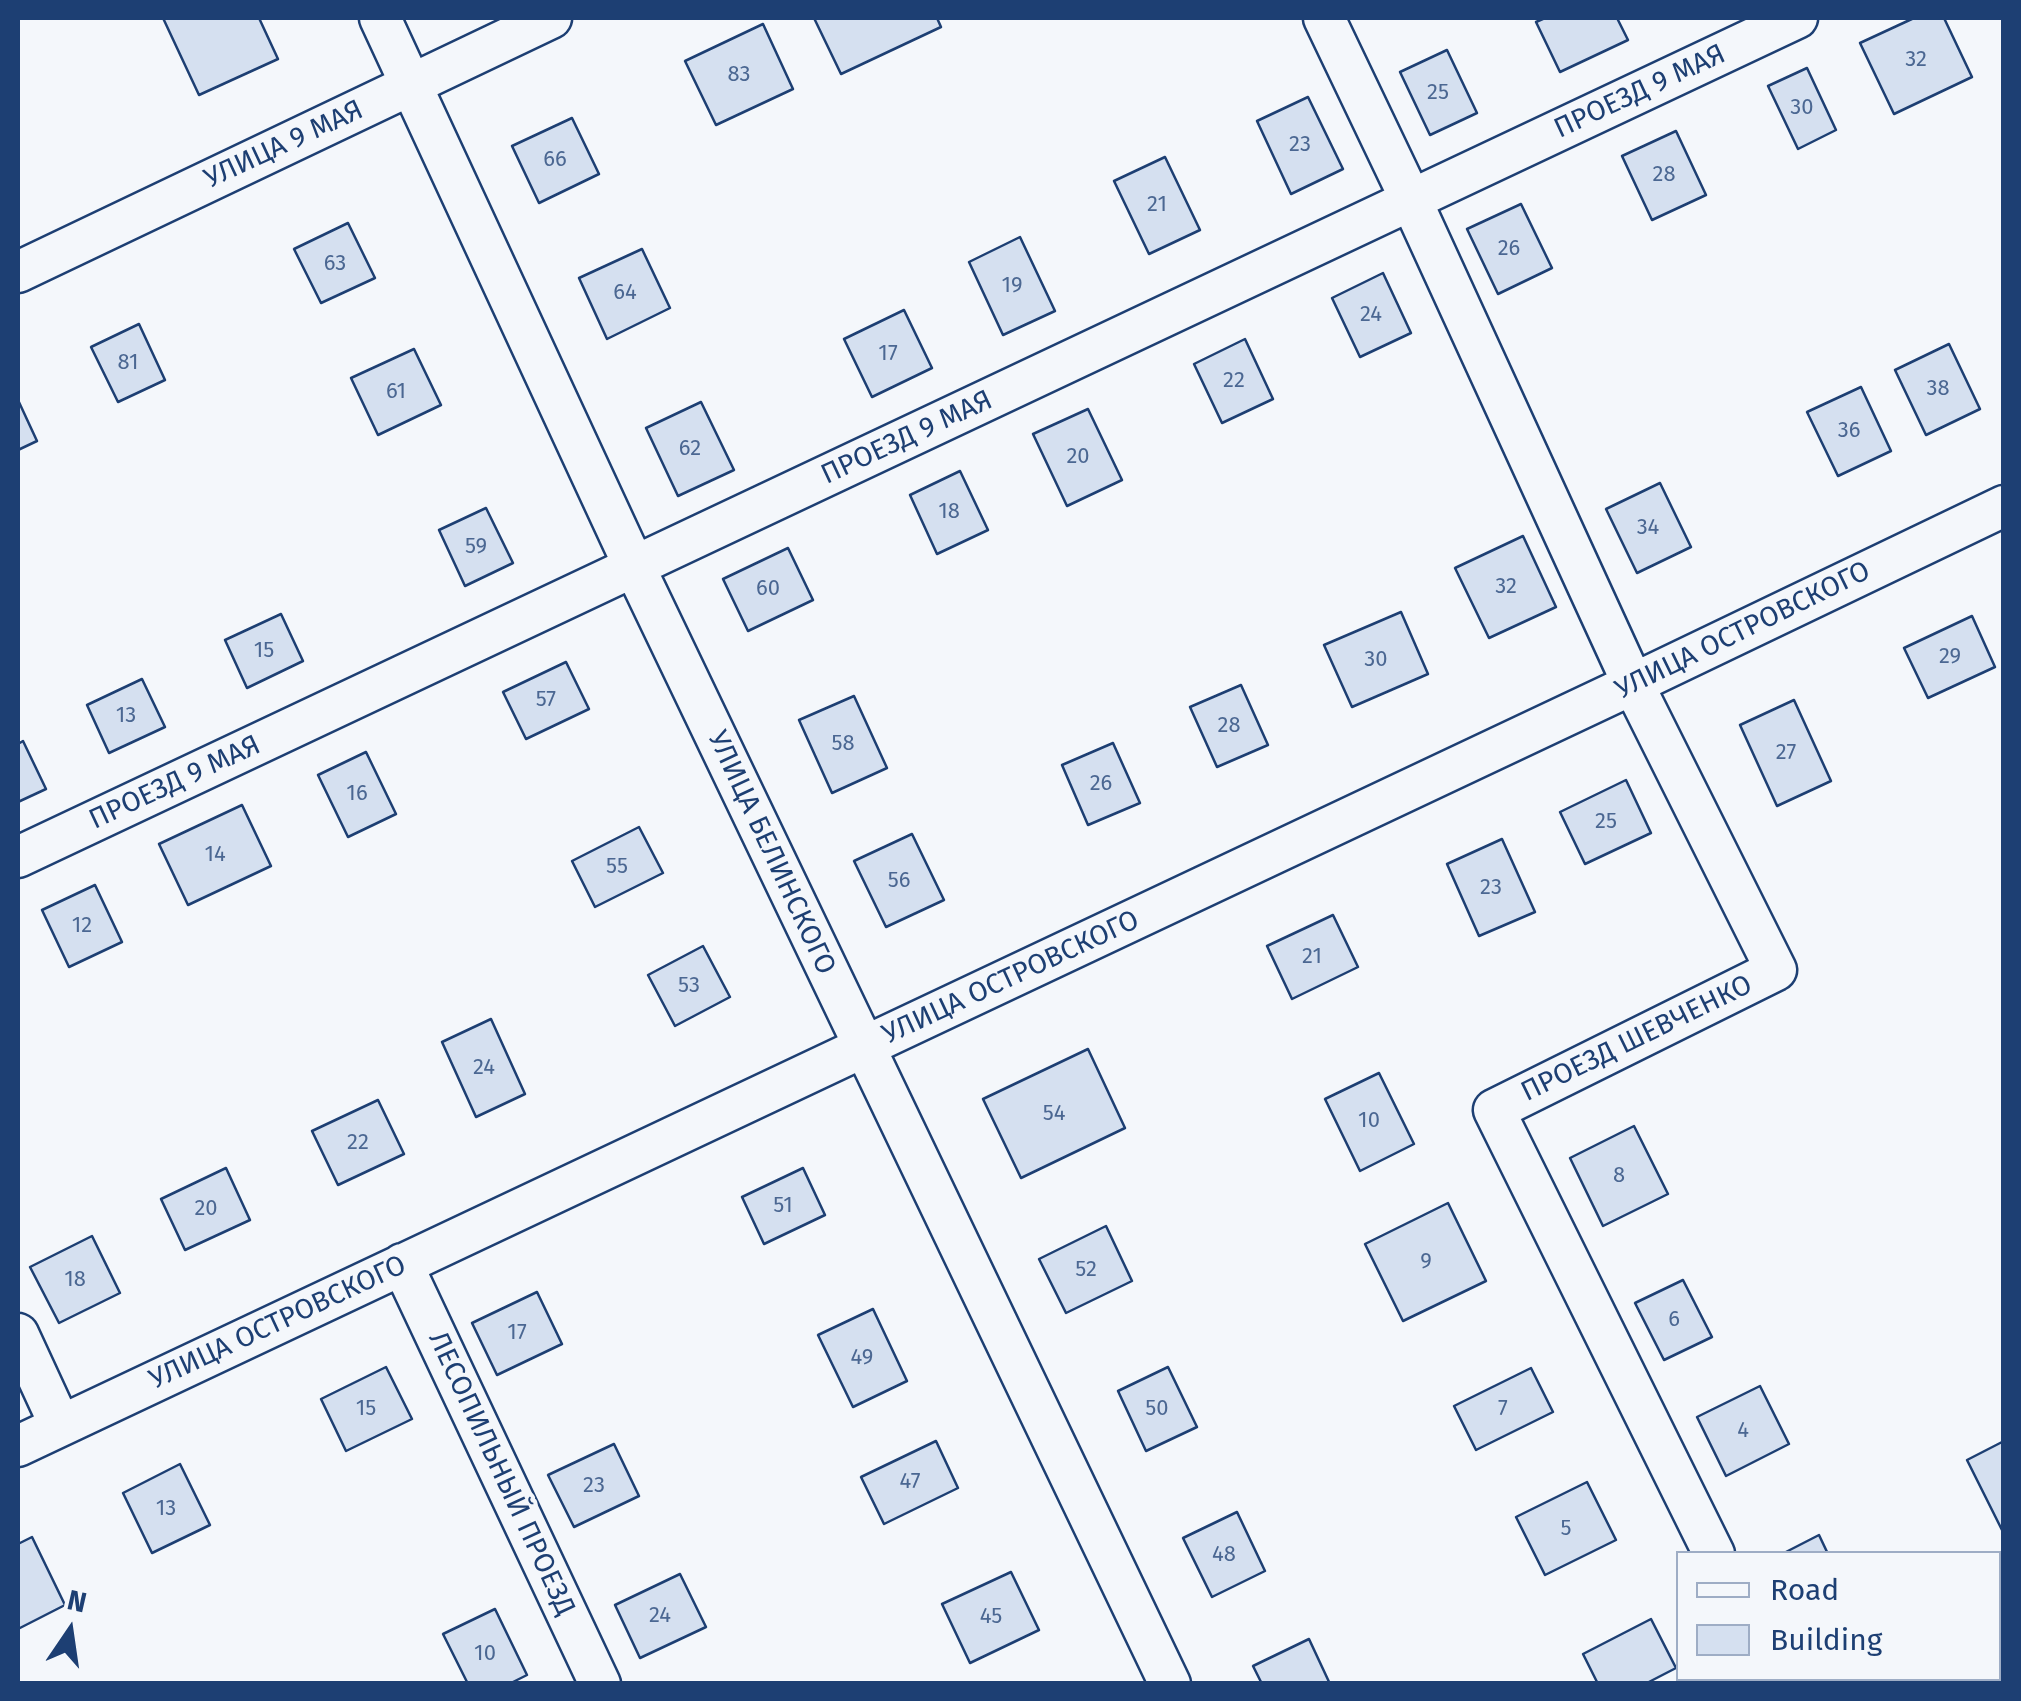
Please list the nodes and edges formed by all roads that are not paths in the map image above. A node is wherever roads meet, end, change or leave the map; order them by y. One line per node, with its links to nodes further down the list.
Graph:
1 (380, 18): 5 (street, УЛИЦА БЕЛИНСКОГО)
2 (552, 18): 5 (street, УЛИЦА 9 МАЯ)
3 (1324, 18): 6 (street)
4 (1797, 18): 6 (street, ПРОЕЗД 9 МАЯ)
5 (412, 84): 7 (street, УЛИЦА 9 МАЯ); 9 (street, УЛИЦА БЕЛИНСКОГО)
6 (1411, 200): 9 (street, ПРОЕЗД 9 МАЯ); 10 (street)
7 (18, 272)
8 (2004, 506): 10 (street, УЛИЦА ОСТРОВСКОГО)
9 (634, 566): 11 (street, ПРОЕЗД 9 МАЯ); 12 (street, УЛИЦА БЕЛИНСКОГО)
10 (1634, 684): 12 (street, УЛИЦА ОСТРОВСКОГО); 17 (street, ПРОЕЗД ШЕВЧЕНКО)
11 (18, 858)
12 (864, 1047): 13 (street, УЛИЦА ОСТРОВСКОГО); 19 (street, УЛИЦА БЕЛИНСКОГО)
13 (402, 1264): 15 (street, УЛИЦА ОСТРОВСКОГО); 18 (street, ЛЕСОПИЛЬНЫЙ ПРОЕЗД)
14 (18, 1334): 15 (street)
15 (60, 1426): 16 (street, УЛИЦА ОСТРОВСКОГО)
16 (18, 1446)
17 (1713, 1551)
18 (600, 1684)
19 (1170, 1684)

